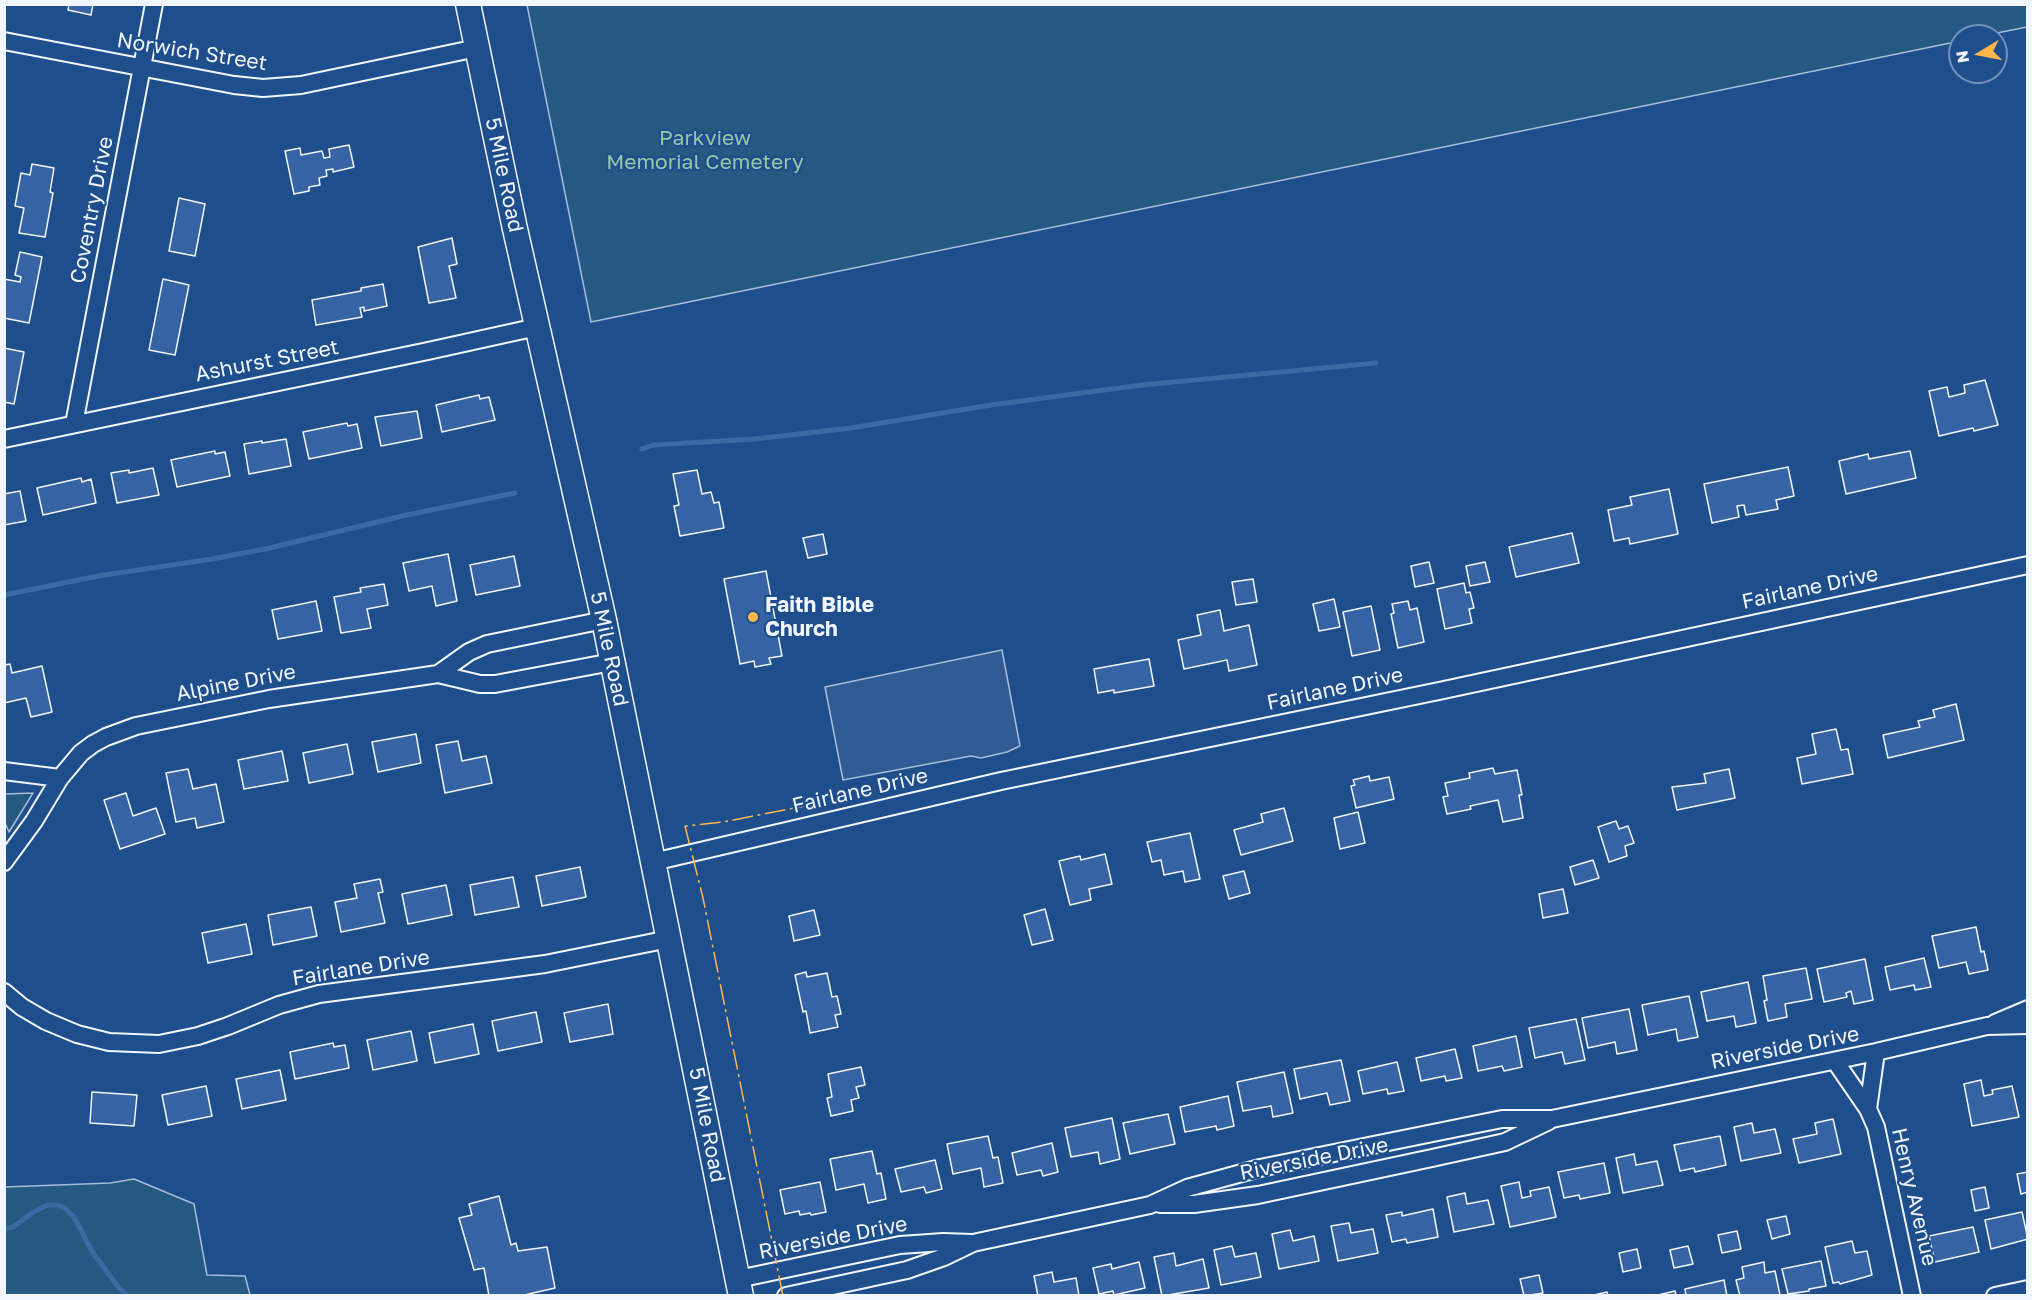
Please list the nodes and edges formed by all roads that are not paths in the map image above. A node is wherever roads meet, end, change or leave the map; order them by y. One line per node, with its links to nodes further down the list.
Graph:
1 (154, 4): 5 (street, Coventry Drive)
2 (468, 4): 4 (main road, 5 Mile Road)
3 (4, 41): 5 (street, Norwich Street)
4 (477, 48): 5 (street, Norwich Street); 6 (main road, 5 Mile Road)
5 (142, 68): 7 (street, Coventry Drive)
6 (537, 327): 7 (street, Ashurst Street); 10 (main road, 5 Mile Road)
7 (74, 424): 8 (street, Ashurst Street)
8 (4, 439)
9 (2028, 565): 16 (street, Fairlane Drive)
10 (604, 620): 11 (main road, 5 Mile Road); 12 (street, Alpine Drive)
11 (612, 662): 12 (street, Alpine Drive); 16 (main road, 5 Mile Road)
12 (438, 674): 14 (street, Alpine Drive)
13 (4, 771): 14 (street)
14 (60, 778): 15 (street, Alpine Drive)
15 (7, 852)
16 (653, 862): 17 (main road, 5 Mile Road)
17 (669, 939): 18 (street, Fairlane Drive); 28 (main road, 5 Mile Road)
18 (4, 992)
19 (2028, 1009): 21 (street)
20 (2028, 1025): 21 (street, Riverside Drive)
21 (1987, 1026): 22 (street, Riverside Drive)
22 (1876, 1052): 23 (street, Riverside Drive); 24 (street, Henry Avenue)
23 (1834, 1061): 24 (street, Henry Avenue); 25 (street, Riverside Drive)
24 (1868, 1109): 31 (street, Henry Avenue)
25 (1552, 1119): 26 (street, Riverside Drive); 26 (street, Riverside Drive)
26 (1150, 1204): 27 (street, Riverside Drive)
27 (973, 1243): 28 (street, Riverside Drive); 30 (street, Riverside Drive)
28 (739, 1287)
29 (2028, 1289): 32 (street)
30 (786, 1296)
31 (1912, 1296)
32 (1995, 1296)

